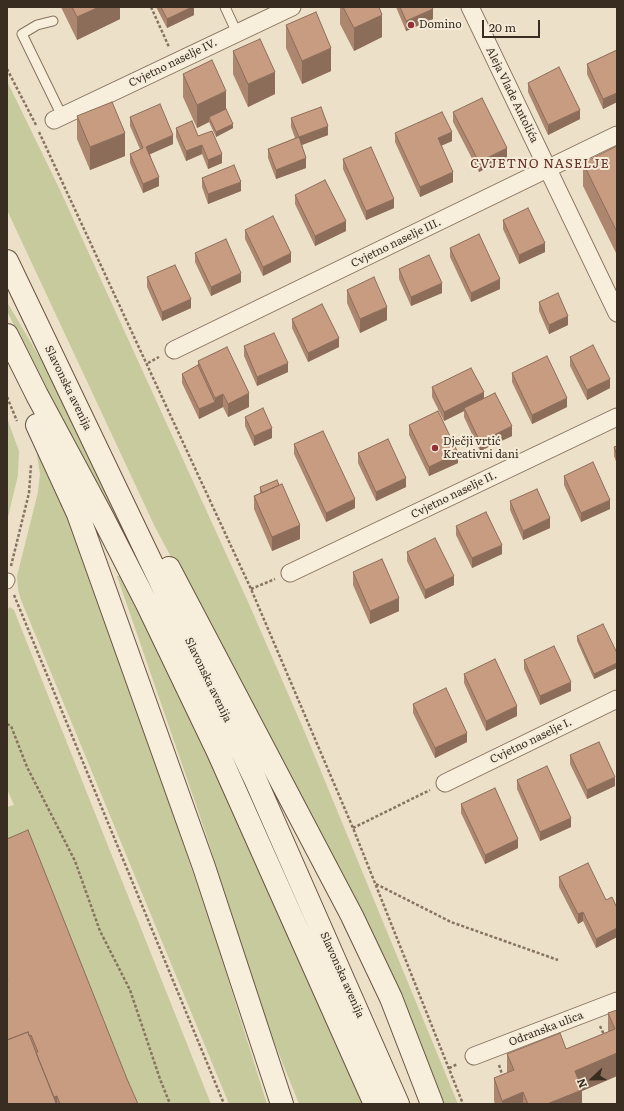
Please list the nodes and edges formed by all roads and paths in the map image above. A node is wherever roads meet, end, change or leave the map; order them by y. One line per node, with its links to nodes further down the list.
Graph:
1 (151, 7): 6 (path)
2 (225, 7): 7 (lane)
3 (292, 7): 7 (street, Cvjetno naselje IV.)
4 (470, 7): 10 (street, Aleja Vlade Antolića)
5 (53, 21): 8 (lane)
6 (162, 31)
7 (237, 33): 8 (street, Cvjetno naselje IV.)
8 (58, 118)
9 (617, 135): 10 (street, Cvjetno naselje III.)
10 (548, 169): 13 (street, Aleja Vlade Antolića); 15 (street, Cvjetno naselje III.)
11 (67, 192): 24 (path)
12 (7, 261): 19 (main road, Slavonska avenija)
13 (617, 313)
14 (8, 338): 39 (main road); 40 (main road, Slavonska avenija)
15 (174, 350)
16 (7, 397): 18 (path)
17 (617, 417): 21 (street, Cvjetno naselje II.)
18 (20, 426)
19 (101, 458): 41 (main road, Slavonska avenija); 42 (main road)
20 (31, 463): 22 (path)
21 (290, 573)
22 (7, 581): 38 (path)
23 (263, 584): 24 (path)
24 (251, 589): 28 (path)
25 (617, 699): 27 (street, Cvjetno naselje I.)
26 (7, 724): 37 (path)
27 (445, 783): 28 (path)
28 (353, 828): 29 (path)
29 (376, 884): 30 (path); 43 (path)
30 (558, 960)
31 (617, 1001): 32 (street, Odranska ulica)
32 (594, 1010): 33 (path); 34 (street, Odranska ulica)
33 (606, 1039)
34 (493, 1049): 35 (street, Odranska ulica); 36 (path)
35 (474, 1056)
36 (505, 1081)
37 (170, 1104)
38 (224, 1104)
39 (282, 1104)
40 (375, 1104)
41 (398, 1104)
42 (432, 1104)
43 (463, 1104)

